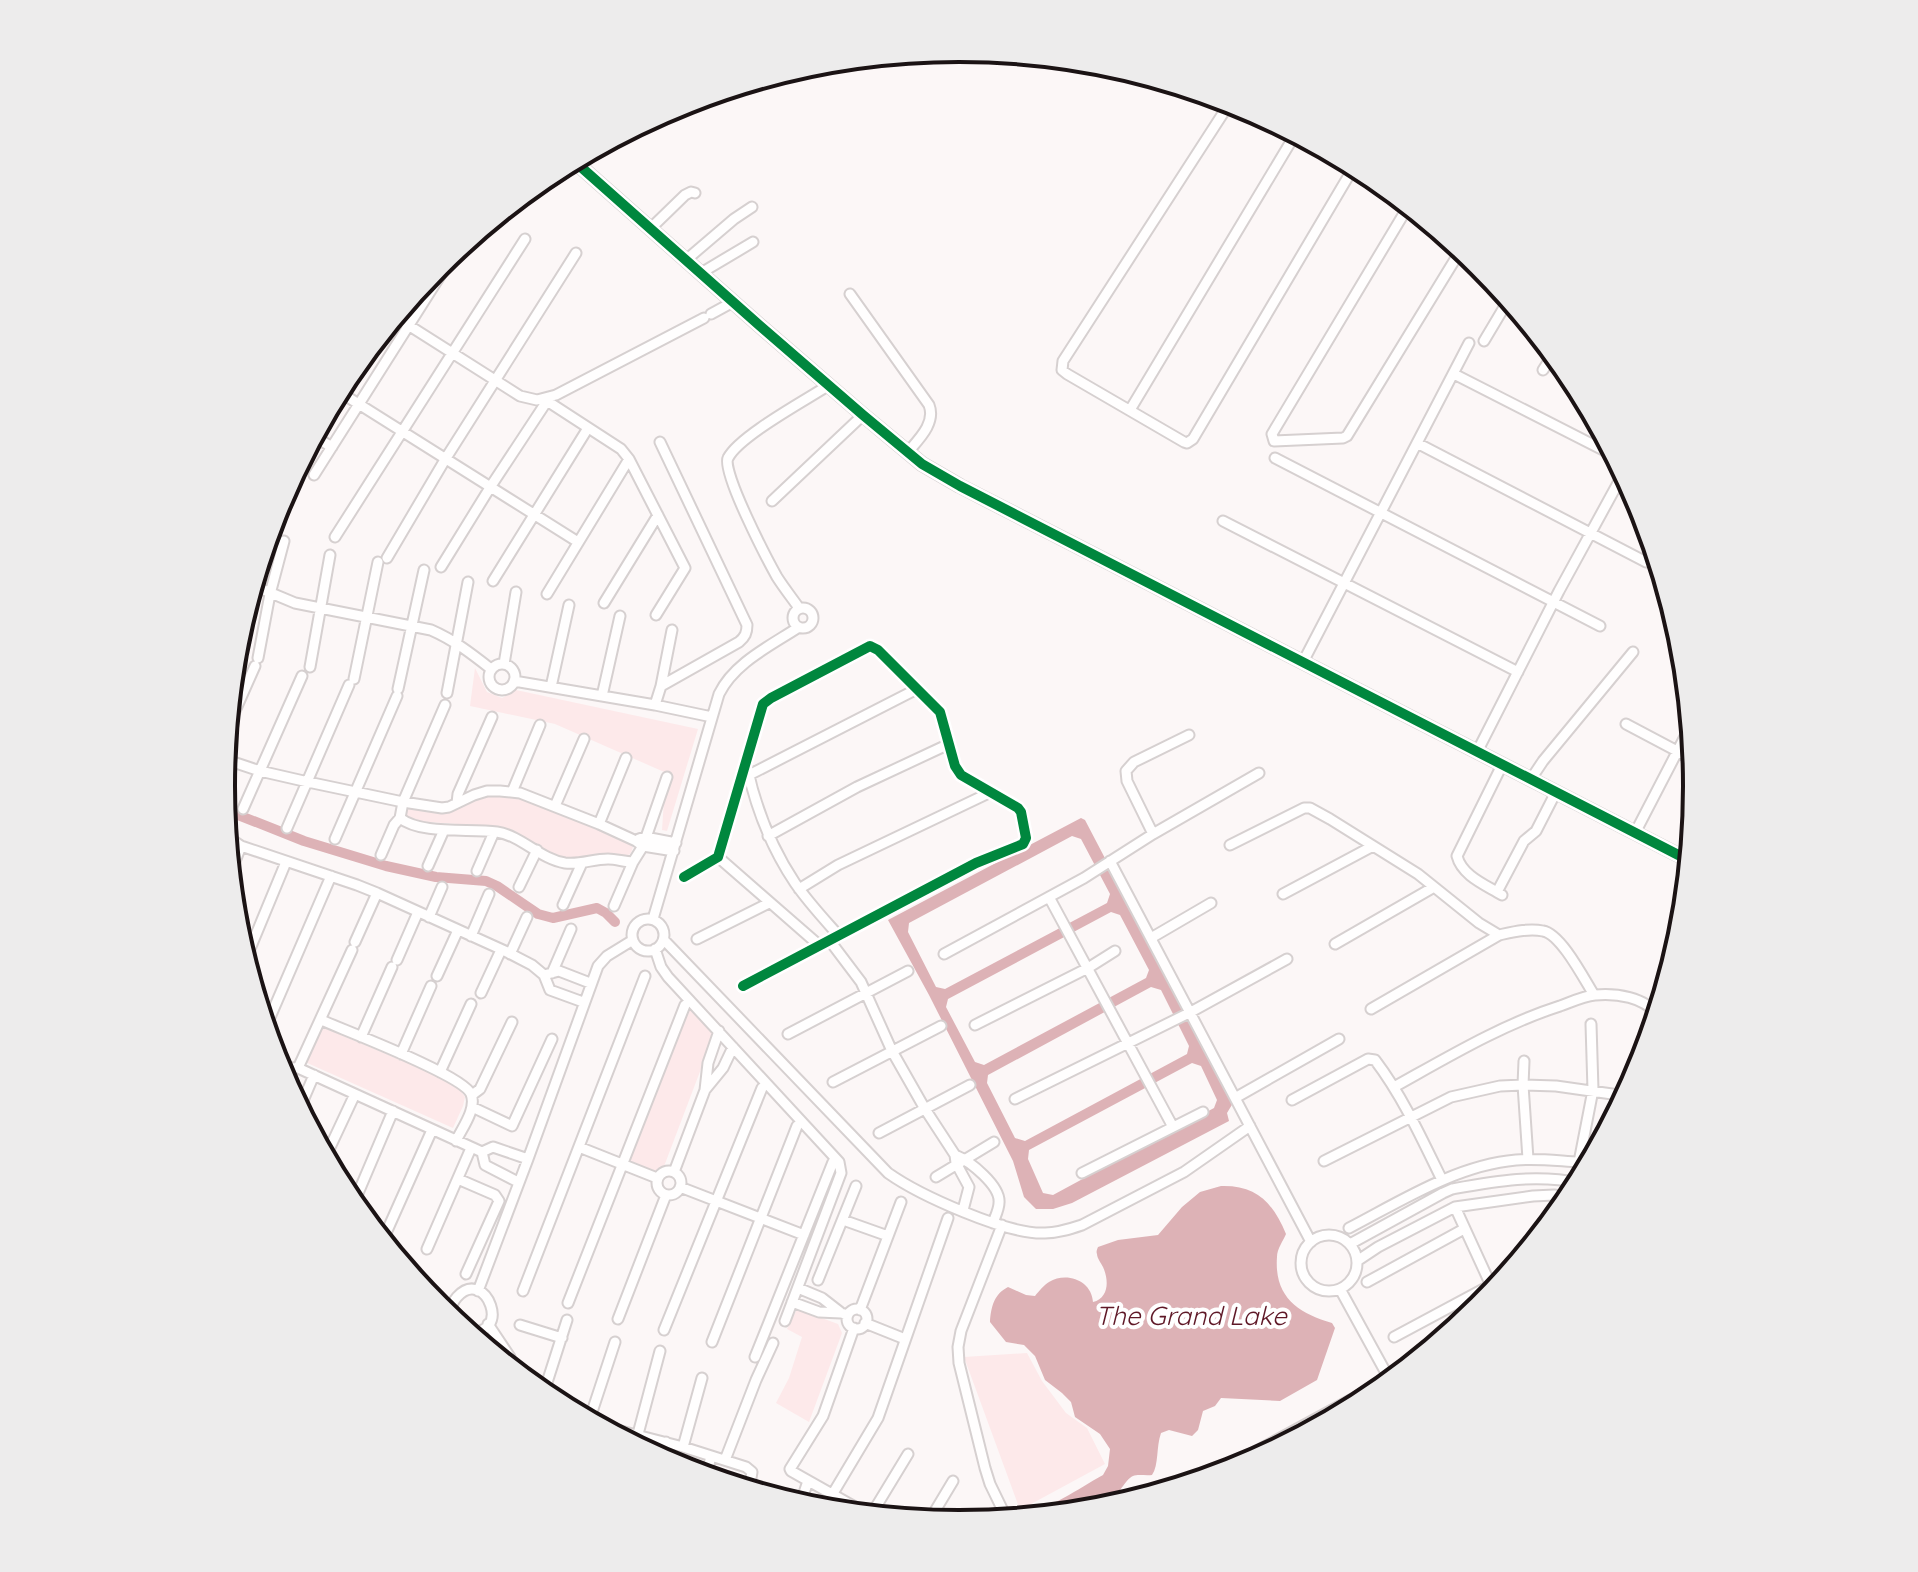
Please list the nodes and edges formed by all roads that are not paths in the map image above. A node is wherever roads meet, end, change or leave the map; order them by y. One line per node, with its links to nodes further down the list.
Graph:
1 (1224, 112): 32 (street)
2 (1290, 143): 32 (street)
3 (582, 168): 8 (street)
4 (1348, 176): 32 (street)
5 (695, 193): 8 (street)
6 (752, 207): 13 (street)
7 (1403, 215): 12 (street)
8 (650, 229): 13 (street)
9 (525, 239): 23 (street)
10 (753, 242): 14 (street)
11 (576, 253): 27 (street)
12 (1455, 259)
13 (686, 260): 14 (street)
14 (701, 273): 17 (street)
15 (850, 294): 41 (street)
16 (428, 295): 20 (street)
17 (733, 302): 28 (street); 30 (street)
18 (1503, 309): 21 (street)
19 (404, 323): 20 (street)
20 (408, 326): 23 (street); 31 (street)
21 (1484, 341)
22 (1469, 343): 26 (street)
23 (453, 355): 27 (street); 35 (street)
24 (1547, 364): 25 (street)
25 (1543, 370)
26 (1454, 374): 38 (street); 40 (street)
27 (495, 381): 30 (street); 42 (street)
28 (829, 385): 33 (street); 72 (street)
29 (349, 397): 31 (street)
30 (545, 400): 34 (street); 47 (street)
31 (359, 403): 35 (street); 39 (street)
32 (1130, 410)
33 (863, 415): 41 (street); 48 (street)
34 (588, 428): 44 (street); 50 (street)
35 (403, 431): 42 (street); 54 (street)
36 (323, 442): 39 (street)
37 (660, 442): 89 (street)
38 (1417, 443): 49 (street); 53 (street)
39 (332, 447): 45 (street)
40 (1598, 447)
41 (908, 452): 82 (street)
42 (446, 458): 47 (street); 75 (street)
43 (1275, 458): 49 (street)
44 (629, 459): 51 (street); 56 (street)
45 (314, 475)
46 (1617, 485): 53 (street)
47 (491, 486): 50 (street); 59 (street)
48 (772, 501)
49 (1380, 513): 63 (street); 69 (street)
50 (534, 514): 56 (street); 61 (street)
51 (658, 515): 68 (street); 73 (street)
52 (1223, 521): 63 (street)
53 (1590, 532): 58 (street); 69 (street)
54 (335, 537)
55 (284, 541): 66 (street)
56 (578, 542): 67 (street)
57 (330, 555): 71 (street)
58 (1646, 562)
59 (441, 567)
60 (424, 570): 76 (street)
61 (493, 581)
62 (468, 582): 80 (street)
63 (1344, 582): 82 (street); 86 (street)
64 (262, 590): 66 (street)
65 (516, 592): 83 (street)
66 (270, 594): 71 (street); 94 (street)
67 (547, 594)
68 (604, 603)
69 (1554, 603): 77 (street); 86 (street)
70 (569, 605): 90 (street)
71 (320, 607): 75 (street); 84 (street)
72 (799, 608): 78 (street); 78 (street)
73 (656, 615)
74 (620, 616): 93 (street)
75 (367, 617): 76 (street); 117 (street)
76 (411, 625): 80 (street); 121 (street)
77 (1600, 626)
78 (799, 627): 98 (street)
79 (672, 630): 89 (street)
80 (457, 643): 85 (street); 92 (street)
81 (1633, 652): 116 (street)
82 (1303, 662): 106 (street)
83 (504, 664): 85 (street); 88 (street)
84 (310, 667)
85 (491, 669): 88 (street)
86 (1518, 672): 106 (street)
87 (302, 676): 112 (street)
88 (514, 681): 90 (street)
89 (661, 686): 96 (street)
90 (551, 687): 93 (street)
91 (917, 689): 104 (street); 110 (street); 114 (street)
92 (447, 693)
93 (602, 696): 96 (street)
94 (240, 698)
95 (445, 705): 122 (street)
96 (655, 705): 98 (street)
97 (492, 717): 123 (street)
98 (712, 717): 140 (street)
99 (1626, 724): 105 (street)
100 (540, 725): 118 (street)
101 (1189, 735): 132 (street)
102 (584, 739): 124 (street)
103 (1681, 743): 105 (street)
104 (949, 744): 119 (street); 133 (street)
105 (1677, 751): 107 (street); 131 (street)
106 (1477, 752): 111 (street)
107 (1682, 753)
108 (626, 758): 127 (street)
109 (236, 763): 112 (street)
110 (746, 764): 114 (street); 145 (street)
111 (1502, 765): 116 (street); 120 (street)
112 (260, 771): 117 (street); 125 (street)
113 (1259, 773): 132 (street)
114 (749, 775): 133 (street)
115 (667, 777): 135 (street)
116 (1531, 779): 120 (street)
117 (308, 782): 121 (street); 128 (street)
118 (512, 792): 123 (street); 124 (street)
119 (991, 792): 157 (street); 176 (street)
120 (1556, 792): 131 (street)
121 (356, 793): 122 (street); 134 (street)
122 (403, 802): 123 (street); 126 (street)
123 (457, 803)
124 (555, 806): 127 (street)
125 (243, 809)
126 (400, 818): 129 (street); 143 (street)
127 (599, 824): 135 (street)
128 (287, 828)
129 (444, 830): 130 (street); 150 (street)
130 (494, 832): 141 (street); 151 (street)
131 (1635, 833): 144 (street)
132 (1153, 834): 148 (street)
133 (768, 836): 157 (street)
134 (335, 839)
135 (641, 841): 140 (street); 147 (street)
136 (238, 844): 138 (street)
137 (1230, 845): 139 (street)
138 (241, 846): 142 (street); 146 (street)
139 (1373, 846): 156 (street); 160 (street)
140 (675, 847): 169 (street)
141 (537, 850): 149 (street); 155 (street)
142 (239, 852)
143 (381, 855)
144 (1679, 855)
145 (718, 857): 153 (street); 162 (street)
146 (286, 862): 152 (street); 179 (street)
147 (633, 862): 149 (street); 165 (street)
148 (1109, 862): 161 (street); 174 (street)
149 (582, 863): 164 (street)
150 (428, 866)
151 (477, 871)
152 (331, 876): 158 (street); 204 (street)
153 (684, 877)
154 (442, 887): 167 (street)
155 (519, 887)
156 (1434, 887): 172 (street); 180 (street)
157 (799, 889): 176 (street)
158 (377, 893): 166 (street); 205 (street)
159 (489, 894): 173 (street)
160 (1283, 894)
161 (1049, 897): 185 (street); 187 (street)
162 (769, 903): 175 (street); 181 (street)
163 (1211, 903): 174 (street)
164 (563, 905)
165 (614, 906)
166 (418, 912): 167 (street); 212 (street)
167 (429, 917): 171 (street)
168 (527, 917): 184 (street)
169 (653, 919): 177 (street); 178 (street)
170 (571, 929): 189 (street)
171 (458, 930): 173 (street); 190 (street)
172 (1499, 935): 197 (street); 202 (street)
173 (471, 936): 184 (street)
174 (1151, 938): 203 (street)
175 (697, 939)
176 (834, 939): 181 (street); 196 (street)
177 (633, 940): 182 (street); 192 (street)
178 (664, 940): 182 (street); 278 (street)
179 (253, 942)
180 (1335, 944)
181 (820, 946): 194 (street)
182 (655, 949): 210 (street)
183 (1115, 951): 187 (street)
184 (506, 952): 189 (street); 195 (street)
185 (944, 954)
186 (1287, 959): 203 (street)
187 (1088, 968): 208 (street); 215 (street)
188 (908, 971): 196 (street)
189 (548, 974): 192 (street); 198 (street)
190 (437, 976)
191 (645, 976): 251 (street)
192 (590, 983): 198 (street)
193 (431, 986): 218 (street)
194 (743, 986)
195 (481, 993)
196 (867, 993): 211 (street); 217 (street)
197 (1594, 995): 201 (street); 227 (street)
198 (583, 1002): 255 (street)
199 (471, 1004): 222 (street)
200 (685, 1005): 261 (street)
201 (1648, 1007)
202 (1371, 1009)
203 (1188, 1013): 215 (street); 235 (street)
204 (272, 1014)
205 (321, 1020): 212 (street); 221 (street)
206 (512, 1022): 233 (street)
207 (1591, 1024): 230 (street)
208 (975, 1025)
209 (941, 1026): 217 (street)
210 (719, 1031): 216 (street); 229 (street)
211 (788, 1034)
212 (361, 1037): 218 (street)
213 (552, 1039): 238 (street)
214 (1339, 1039): 235 (street)
215 (1127, 1043): 236 (street); 245 (street)
216 (733, 1047): 229 (street); 296 (street)
217 (892, 1051): 224 (street); 239 (street)
218 (401, 1054): 222 (street)
219 (1524, 1061): 226 (street)
220 (292, 1068): 221 (street)
221 (298, 1068): 223 (street)
222 (440, 1072): 233 (street)
223 (314, 1075): 231 (street); 234 (street)
224 (833, 1082)
225 (970, 1085): 239 (street)
226 (1523, 1085): 230 (street); 242 (street); 257 (street)
227 (1394, 1087): 237 (street); 242 (street)
228 (762, 1088): 275 (street)
229 (705, 1090): 262 (street)
230 (1593, 1090): 232 (street); 253 (street)
231 (355, 1094): 240 (street); 250 (street)
232 (1614, 1094)
233 (472, 1095): 238 (street)
234 (305, 1096)
235 (1235, 1098): 244 (street)
236 (1015, 1099)
237 (1292, 1100)
238 (472, 1107): 248 (street)
239 (925, 1109): 247 (street); 256 (street)
240 (393, 1111): 246 (street); 272 (street)
241 (1203, 1112): 245 (street)
242 (1411, 1116): 258 (street); 267 (street)
243 (797, 1126): 280 (street)
244 (1250, 1126): 282 (street); 288 (street)
245 (1173, 1127): 263 (street)
246 (432, 1130): 248 (street); 285 (street)
247 (879, 1133)
248 (456, 1141): 252 (street)
249 (994, 1142): 256 (street)
250 (331, 1146)
251 (579, 1147): 261 (street); 299 (street)
252 (471, 1148): 254 (street); 266 (street)
253 (1586, 1148)
254 (482, 1152): 255 (street); 269 (street)
255 (528, 1159): 269 (street)
256 (959, 1159): 264 (street); 278 (street); 282 (street)
257 (1528, 1159): 260 (street); 267 (street)
258 (1324, 1161)
259 (833, 1162): 286 (street)
260 (1576, 1163)
261 (623, 1164): 265 (street); 302 (street)
262 (674, 1172): 265 (street); 271 (street)
263 (1082, 1173)
264 (936, 1177)
265 (657, 1178): 273 (street)
266 (458, 1179): 290 (street); 292 (street)
267 (1442, 1180): 283 (street)
268 (1566, 1180): 289 (street)
269 (518, 1182): 298 (street)
270 (856, 1186): 281 (street)
271 (680, 1187): 273 (street); 275 (street)
272 (359, 1191)
273 (666, 1195): 306 (street)
274 (1556, 1195): 277 (street)
275 (716, 1201): 280 (street); 314 (street)
276 (901, 1202): 287 (street)
277 (1455, 1207): 284 (street); 291 (street)
278 (963, 1210): 282 (street)
279 (948, 1218): 317 (street)
280 (761, 1219): 286 (street); 319 (street)
281 (843, 1220): 287 (street); 294 (street)
282 (997, 1224): 343 (street)
283 (1349, 1228)
284 (1464, 1229): 293 (street); 295 (street)
285 (387, 1230)
286 (804, 1235): 323 (street)
287 (888, 1236): 304 (street)
288 (1311, 1242): 289 (street); 297 (street)
289 (1350, 1244): 291 (street)
290 (427, 1249)
291 (1357, 1261): 297 (street)
292 (466, 1274)
293 (1488, 1279)
294 (818, 1280)
295 (1367, 1282)
296 (798, 1288): 301 (street); 305 (street)
297 (1340, 1289): 324 (street)
298 (478, 1291): 303 (street); 310 (street)
299 (523, 1291)
300 (1470, 1299): 315 (street)
301 (792, 1302): 305 (street); 308 (street)
302 (568, 1303)
303 (453, 1304)
304 (860, 1310): 305 (street); 309 (street)
305 (844, 1314): 312 (street)
306 (618, 1319)
307 (567, 1320): 316 (street)
308 (785, 1321)
309 (865, 1323): 312 (street); 317 (street)
310 (488, 1324): 313 (street); 321 (street)
311 (520, 1325): 316 (street)
312 (854, 1328): 337 (street)
313 (481, 1329)
314 (664, 1330)
315 (1394, 1337)
316 (562, 1338): 326 (street)
317 (905, 1339): 340 (street)
318 (615, 1342): 327 (street)
319 (712, 1342)
320 (773, 1343): 334 (street)
321 (504, 1349)
322 (660, 1351): 328 (street)
323 (755, 1357)
324 (1385, 1371)
325 (702, 1378): 331 (street)
326 (548, 1381)
327 (593, 1410)
328 (638, 1434): 329 (street)
329 (666, 1442): 330 (street); 331 (street)
330 (664, 1447)
331 (683, 1447): 333 (street)
332 (908, 1454): 342 (street)
333 (711, 1456): 334 (street); 335 (street)
334 (725, 1460): 336 (street)
335 (709, 1465)
336 (751, 1479)
337 (808, 1481): 339 (street); 340 (street)
338 (953, 1481): 344 (street)
339 (804, 1493)
340 (832, 1495): 341 (street)
341 (842, 1500)
342 (876, 1505)
343 (1002, 1508)
344 (936, 1509)

